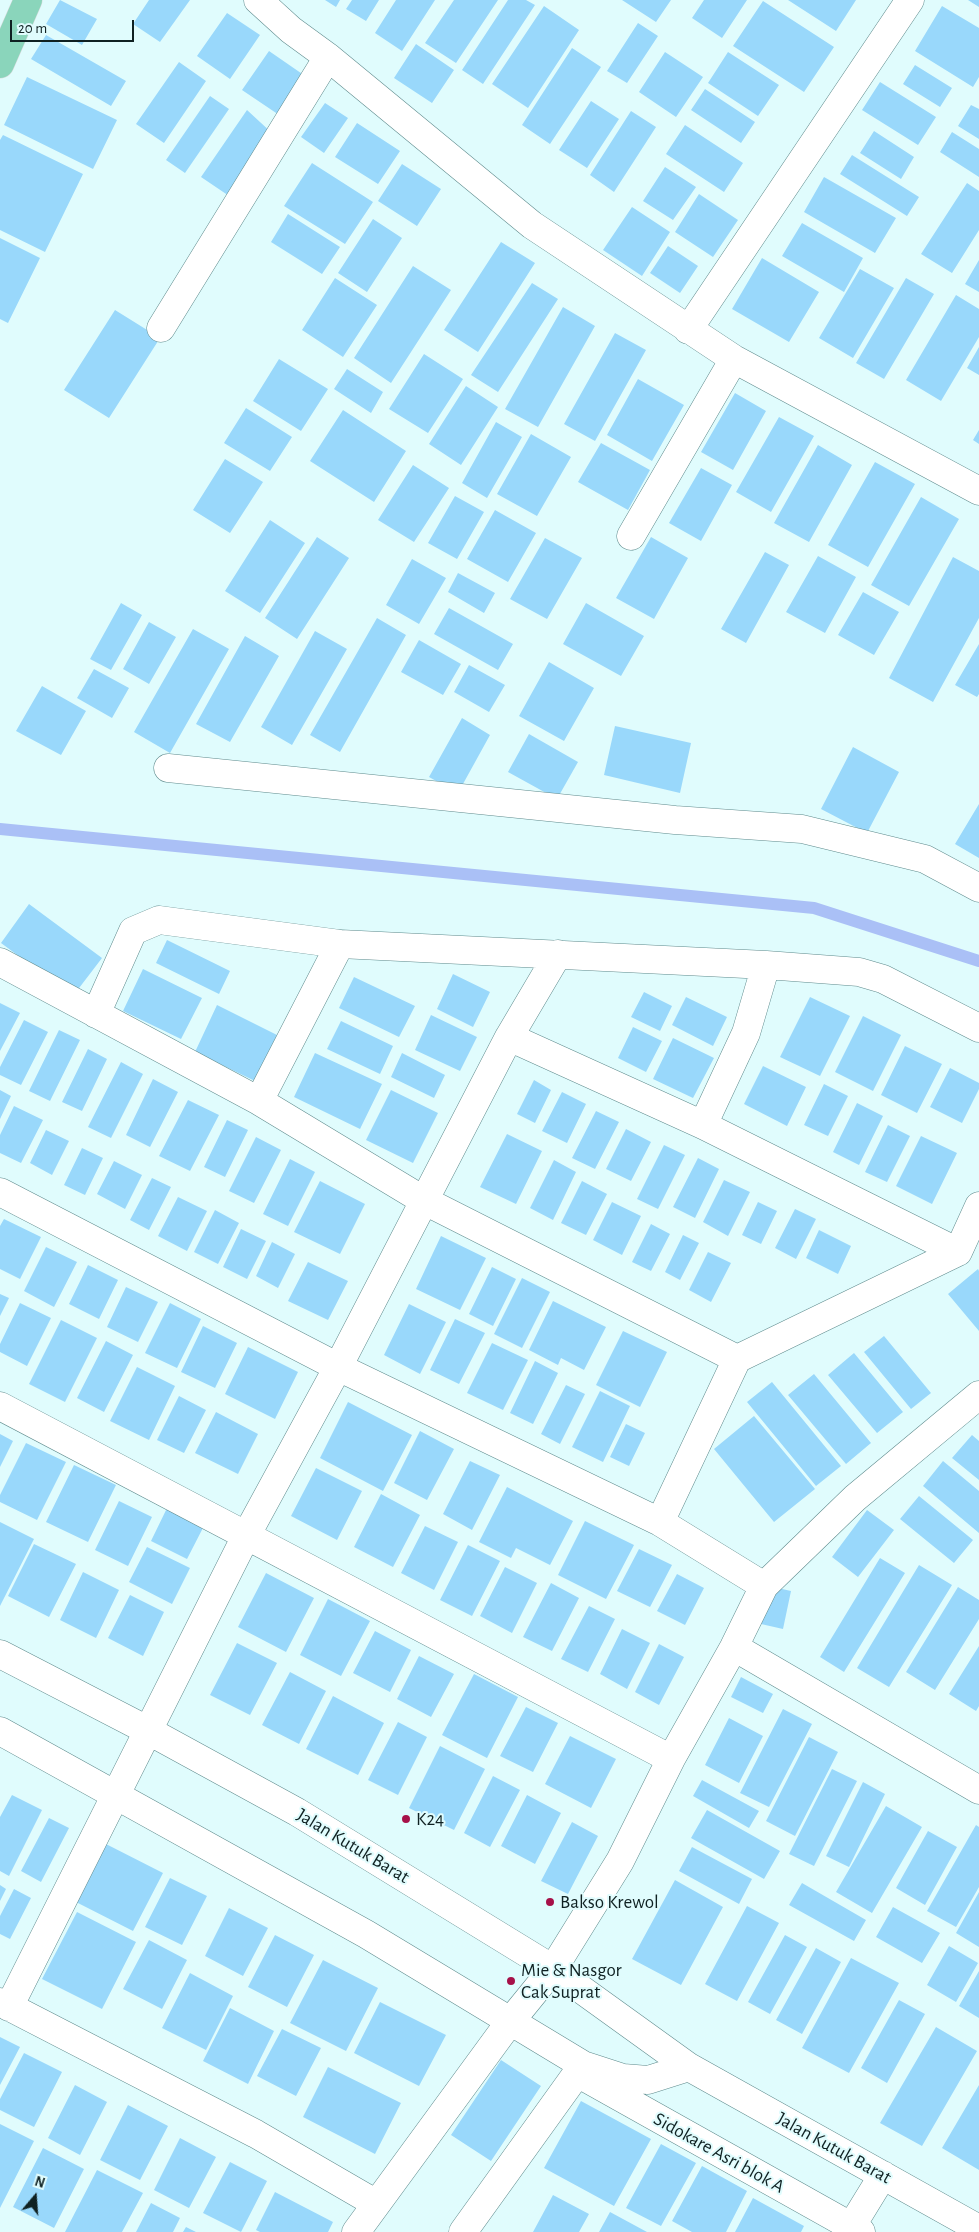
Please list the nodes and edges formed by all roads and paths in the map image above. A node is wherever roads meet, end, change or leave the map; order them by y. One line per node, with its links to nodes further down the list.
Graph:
1 (28, 0): 5 (main road)
2 (258, 0): 4 (street)
3 (910, 0): 7 (street)
4 (328, 57): 6 (street); 7 (street)
5 (0, 64)
6 (161, 328)
7 (688, 330): 8 (street)
8 (734, 359): 9 (street); 10 (street)
9 (979, 491)
10 (631, 536)
11 (168, 768): 12 (street)
12 (979, 888)
13 (340, 944): 14 (street); 17 (street); 20 (street)
14 (558, 954): 16 (street); 19 (street)
15 (0, 962): 17 (street)
16 (766, 965): 18 (street); 21 (street)
17 (96, 1014): 20 (street)
18 (979, 1028)
19 (509, 1037): 21 (street); 23 (street)
20 (259, 1102): 23 (street)
21 (703, 1125): 25 (street)
22 (0, 1192): 27 (street)
23 (423, 1200): 26 (street); 27 (street)
24 (979, 1206): 25 (street)
25 (958, 1252): 26 (street)
26 (738, 1358): 30 (street)
27 (338, 1367): 30 (street); 31 (street)
28 (979, 1395): 32 (street)
29 (0, 1406): 31 (street)
30 (660, 1522): 32 (street)
31 (246, 1536): 35 (street); 37 (street)
32 (764, 1586): 33 (street)
33 (734, 1647): 37 (street); 38 (street)
34 (0, 1654): 35 (street, Jalan Kutuk Barat)
35 (147, 1730): 39 (street); 40 (street, Jalan Kutuk Barat)
36 (0, 1732): 39 (street)
37 (671, 1759): 40 (street)
38 (979, 1790)
39 (116, 1794): 41 (street); 42 (street)
40 (554, 1969): 42 (street); 43 (street, Jalan Kutuk Barat)
41 (4, 2004): 46 (street)
42 (510, 2023): 44 (street); 46 (street)
43 (689, 2067): 44 (street); 45 (street, Jalan Kutuk Barat)
44 (580, 2069): 48 (street, Sidokare Asri blok A); 50 (street)
45 (883, 2175): 47 (street, Jalan Kutuk Barat); 48 (street)
46 (375, 2203): 49 (street)
47 (979, 2229)
48 (853, 2230)
49 (356, 2232)
50 (463, 2232)

